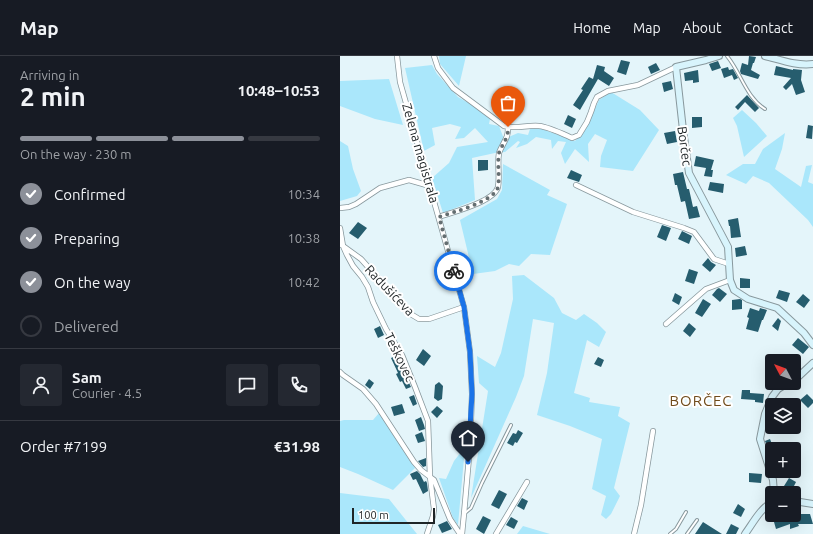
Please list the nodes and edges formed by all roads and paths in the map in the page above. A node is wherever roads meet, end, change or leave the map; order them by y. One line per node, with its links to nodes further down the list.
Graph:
1 (397, 56): 11 (street, Zelena magistrala)
2 (434, 56): 9 (street)
3 (719, 56): 7 (street)
4 (727, 56): 8 (lane)
5 (765, 56): 6 (street)
6 (813, 64)
7 (676, 67): 9 (street); 16 (street, Borčec)
8 (765, 109)
9 (508, 127): 13 (street)
10 (576, 185): 16 (street)
11 (430, 186): 12 (street); 13 (street, Zelena magistrala)
12 (340, 208)
13 (439, 217): 18 (street, Zelena magistrala)
14 (340, 228): 15 (street, Teškovec)
15 (342, 245): 18 (street, Radušićeva); 27 (street, Teškovec)
16 (729, 264): 17 (street, Borčec)
17 (730, 280): 19 (street); 20 (street)
18 (464, 307): 34 (street, Zelena magistrala)
19 (666, 324)
20 (813, 346)
21 (813, 363): 23 (street)
22 (340, 372): 27 (street, Teškovec)
23 (801, 374)
24 (777, 390): 29 (street)
25 (511, 425): 34 (lane)
26 (653, 431): 39 (street)
27 (430, 477): 36 (street, Teškovec); 37 (street, Teškovec)
28 (527, 482): 38 (street)
29 (773, 486)
30 (801, 502): 31 (street)
31 (813, 504)
32 (765, 507): 42 (street)
33 (686, 512): 40 (lane)
34 (464, 514): 37 (street, Zelena magistrala)
35 (697, 520): 41 (lane)
36 (427, 534)
37 (461, 534)
38 (496, 534)
39 (634, 534)
40 (670, 534)
41 (687, 534)
42 (745, 534)

